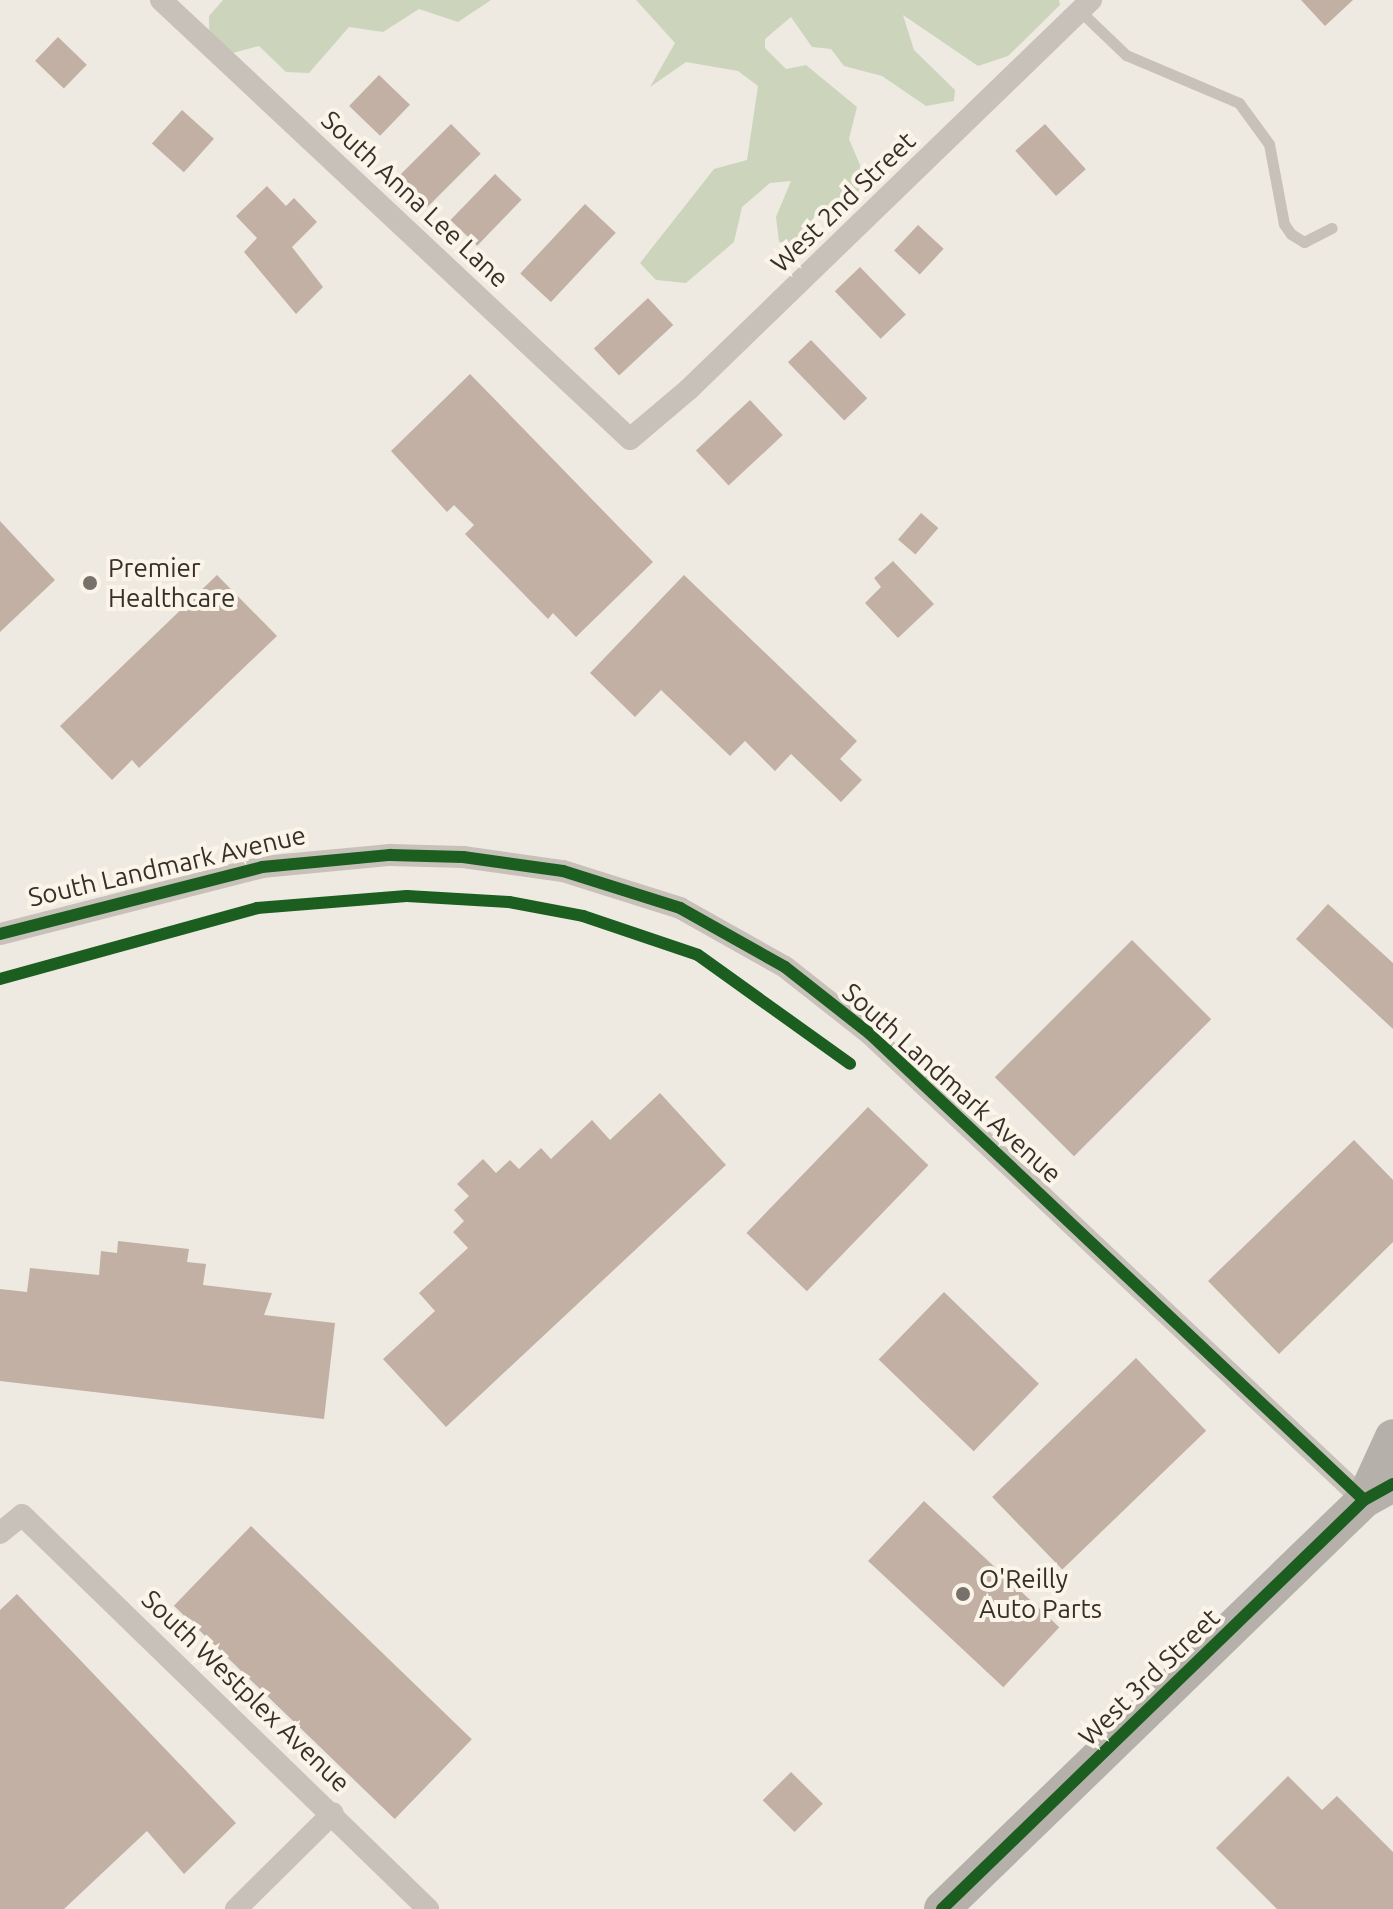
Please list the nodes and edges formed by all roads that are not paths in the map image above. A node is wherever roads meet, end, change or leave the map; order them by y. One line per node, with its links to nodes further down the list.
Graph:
1 (161, 0): 4 (street, South Anna Lee Lane)
2 (1086, 5): 3 (lane); 4 (street, West 2nd Street)
3 (1332, 228)
4 (630, 439)
5 (0, 934): 7 (street, South Landmark Avenue)
6 (1393, 1437): 7 (main road, West 3rd Street)
7 (1378, 1492): 12 (main road, West 3rd Street)
8 (0, 1533): 9 (street, South Westplex Avenue)
9 (333, 1813): 10 (street); 11 (street, South Westplex Avenue)
10 (236, 1909)
11 (428, 1909)
12 (942, 1909)

